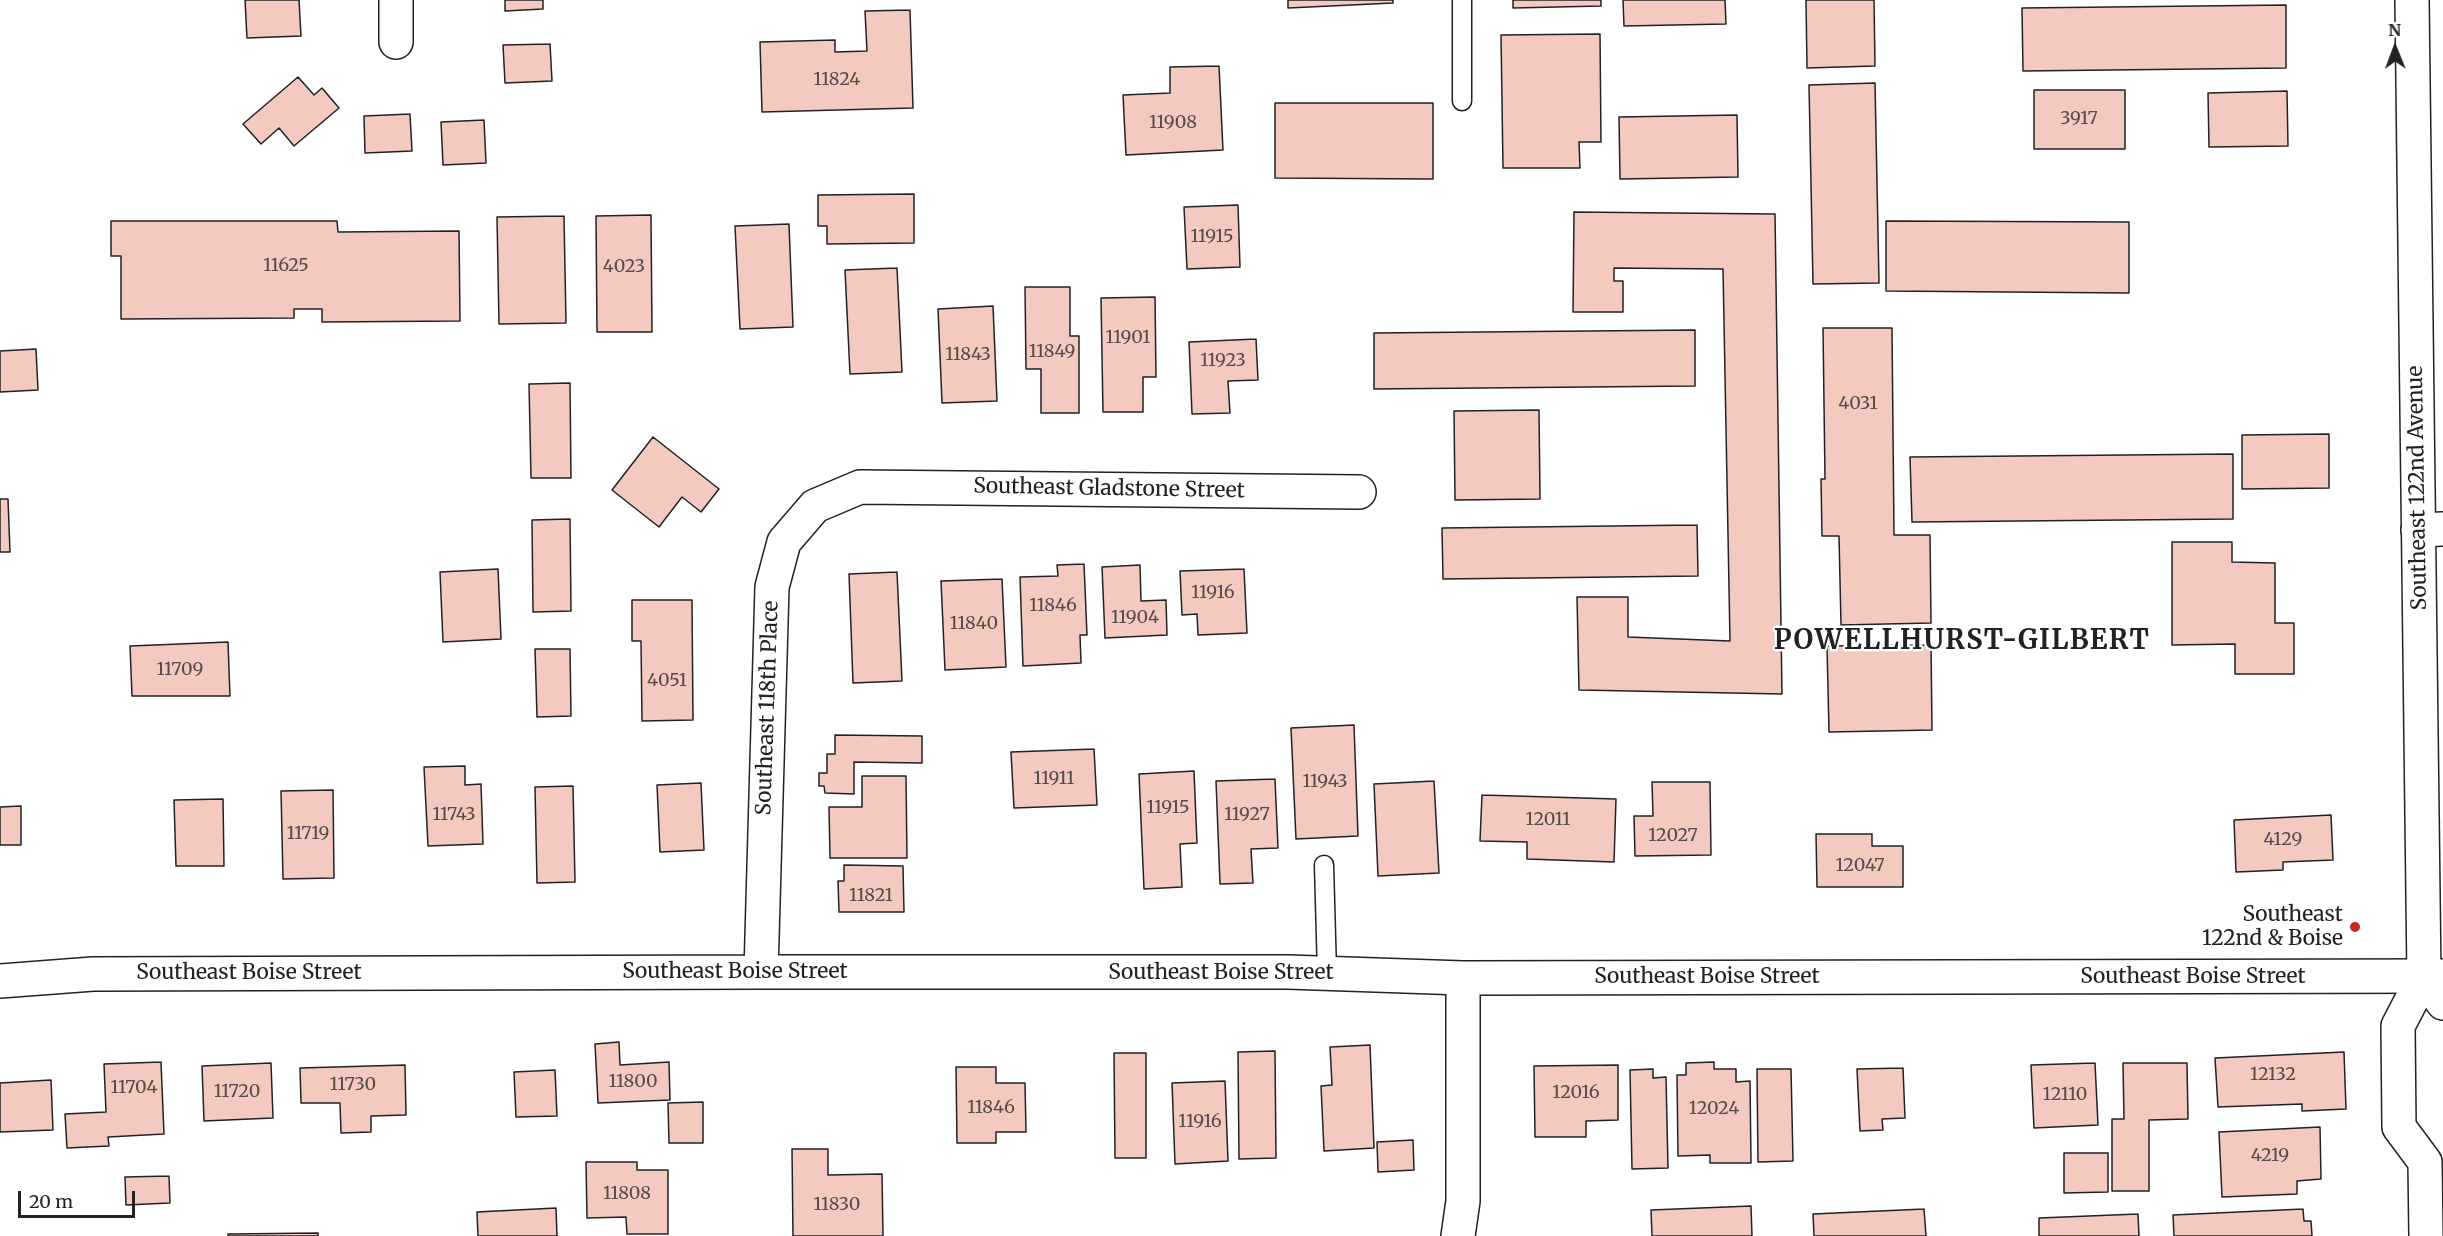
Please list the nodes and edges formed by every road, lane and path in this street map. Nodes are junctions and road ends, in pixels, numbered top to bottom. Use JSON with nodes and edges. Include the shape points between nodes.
{"nodes":[{"id":1,"x":396,"y":0,"type":"edge"},
{"id":2,"x":1462,"y":0,"type":"edge"},
{"id":3,"x":2412,"y":0,"type":"edge"},
{"id":4,"x":396,"y":42,"type":"dead end"},
{"id":5,"x":1462,"y":101,"type":"dead end"},
{"id":6,"x":860,"y":488,"type":"joint"},
{"id":7,"x":1359,"y":492,"type":"dead end"},
{"id":8,"x":2431,"y":530,"type":"edge"},
{"id":9,"x":1324,"y":865,"type":"dead end"},
{"id":10,"x":761,"y":972,"type":"junction"},
{"id":11,"x":1327,"y":974,"type":"junction"},
{"id":12,"x":2433,"y":976,"type":"edge"},
{"id":13,"x":1463,"y":978,"type":"junction"},
{"id":14,"x":0,"y":981,"type":"edge"},
{"id":15,"x":2443,"y":1003,"type":"edge"},
{"id":16,"x":2434,"y":1154,"type":"edge"},
{"id":17,"x":1458,"y":1236,"type":"edge"},
{"id":18,"x":2426,"y":1236,"type":"edge"}],
"edges":[{"from":1,"to":4,"type":"street"},
{"from":2,"to":5,"type":"lane"},
{"from":3,"to":8,"type":"street","name":"Southeast 122nd Avenue"},
{"from":6,"to":7,"type":"street","name":"Southeast Gladstone Street"},
{"from":6,"to":10,"type":"street","name":"Southeast 118th Place","via":[[815,506],[784,542],[771,587]]},
{"from":8,"to":12,"type":"street","name":"Southeast 122nd Avenue"},
{"from":9,"to":11,"type":"lane"},
{"from":10,"to":11,"type":"street","name":"Southeast Boise Street"},
{"from":10,"to":14,"type":"street","name":"Southeast Boise Street","via":[[93,974]]},
{"from":11,"to":13,"type":"street","name":"Southeast Boise Street"},
{"from":12,"to":13,"type":"street","name":"Southeast Boise Street"},
{"from":12,"to":15,"type":"street"},
{"from":12,"to":16,"type":"street","name":"Southeast 122nd Avenue","via":[[2398,1026],[2399,1127]]},
{"from":13,"to":17,"type":"street","via":[[1463,1201]]},
{"from":16,"to":18,"type":"street","name":"Southeast 122nd Avenue"}]}
